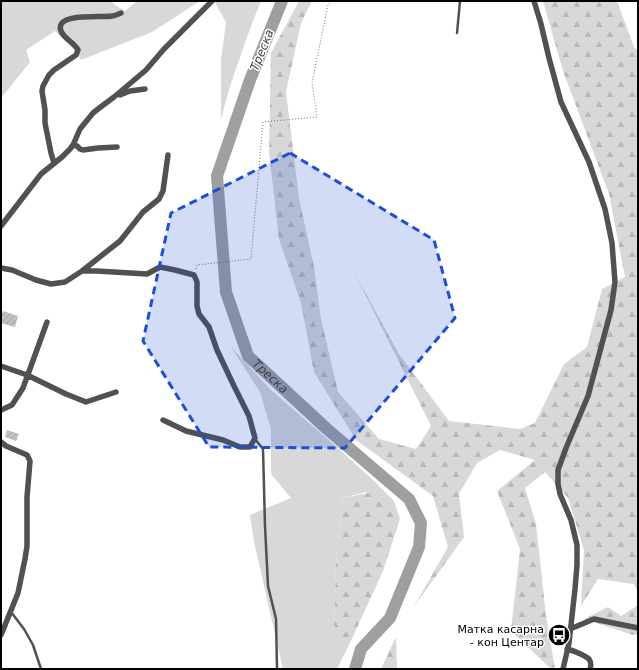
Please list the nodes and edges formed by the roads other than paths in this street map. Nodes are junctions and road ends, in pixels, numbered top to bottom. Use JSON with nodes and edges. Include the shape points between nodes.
{"nodes":[{"id":1,"x":212,"y":1,"type":"edge"},
{"id":2,"x":460,"y":1,"type":"edge"},
{"id":3,"x":534,"y":1,"type":"edge"},
{"id":4,"x":121,"y":13,"type":"dead end"},
{"id":5,"x":457,"y":33,"type":"dead end"},
{"id":6,"x":145,"y":89,"type":"dead end"},
{"id":7,"x":114,"y":97,"type":"junction"},
{"id":8,"x":73,"y":145,"type":"junction"},
{"id":9,"x":117,"y":147,"type":"dead end"},
{"id":10,"x":168,"y":155,"type":"dead end"},
{"id":11,"x":54,"y":163,"type":"junction"},
{"id":12,"x":1,"y":226,"type":"edge"},
{"id":13,"x":1,"y":268,"type":"edge"},
{"id":14,"x":82,"y":271,"type":"junction"},
{"id":15,"x":47,"y":322,"type":"dead end"},
{"id":16,"x":1,"y":366,"type":"edge"},
{"id":17,"x":28,"y":375,"type":"junction"},
{"id":18,"x":116,"y":392,"type":"dead end"},
{"id":19,"x":1,"y":410,"type":"edge"},
{"id":20,"x":163,"y":420,"type":"dead end"},
{"id":21,"x":255,"y":438,"type":"junction"},
{"id":22,"x":1,"y":442,"type":"edge"},
{"id":23,"x":10,"y":611,"type":"junction"},
{"id":24,"x":638,"y":628,"type":"edge"},
{"id":25,"x":570,"y":629,"type":"junction"},
{"id":26,"x":1,"y":635,"type":"edge"},
{"id":27,"x":567,"y":649,"type":"junction"},
{"id":28,"x":41,"y":669,"type":"edge"},
{"id":29,"x":277,"y":669,"type":"edge"},
{"id":30,"x":563,"y":669,"type":"edge"},
{"id":31,"x":590,"y":669,"type":"edge"}],
"edges":[{"from":1,"to":7,"type":"street","via":[[146,70]]},
{"from":2,"to":5,"type":"lane"},
{"from":3,"to":25,"type":"street","via":[[561,102],[589,162],[605,209],[616,282],[588,396],[558,470],[560,494],[571,520],[577,545]]},
{"from":4,"to":11,"type":"street","via":[[113,16],[66,19],[60,26],[63,34],[78,50],[76,55],[49,75],[43,86],[45,123]]},
{"from":6,"to":7,"type":"street"},
{"from":7,"to":8,"type":"street","via":[[98,109],[80,129]]},
{"from":8,"to":9,"type":"street","via":[[83,150]]},
{"from":8,"to":11,"type":"street"},
{"from":10,"to":14,"type":"street","via":[[160,199],[142,212],[120,242]]},
{"from":11,"to":12,"type":"street","via":[[41,174]]},
{"from":13,"to":14,"type":"street","via":[[51,284],[65,282]]},
{"from":14,"to":21,"type":"street","via":[[146,274],[160,267],[194,275],[197,282],[199,314],[209,327],[217,350],[249,416]]},
{"from":15,"to":17,"type":"street"},
{"from":16,"to":17,"type":"street"},
{"from":17,"to":18,"type":"street","via":[[86,402]]},
{"from":17,"to":19,"type":"street","via":[[12,405]]},
{"from":20,"to":21,"type":"street","via":[[186,431],[240,447],[250,447]]},
{"from":21,"to":29,"type":"lane","via":[[263,449],[268,586],[276,619]]},
{"from":22,"to":23,"type":"street","via":[[27,455],[30,461],[25,559],[18,593]]},
{"from":23,"to":26,"type":"street"},
{"from":23,"to":28,"type":"lane","via":[[33,645]]},
{"from":24,"to":25,"type":"street","via":[[594,619]]},
{"from":25,"to":27,"type":"street"},
{"from":27,"to":30,"type":"street"},
{"from":27,"to":31,"type":"street","via":[[589,659]]}]}
